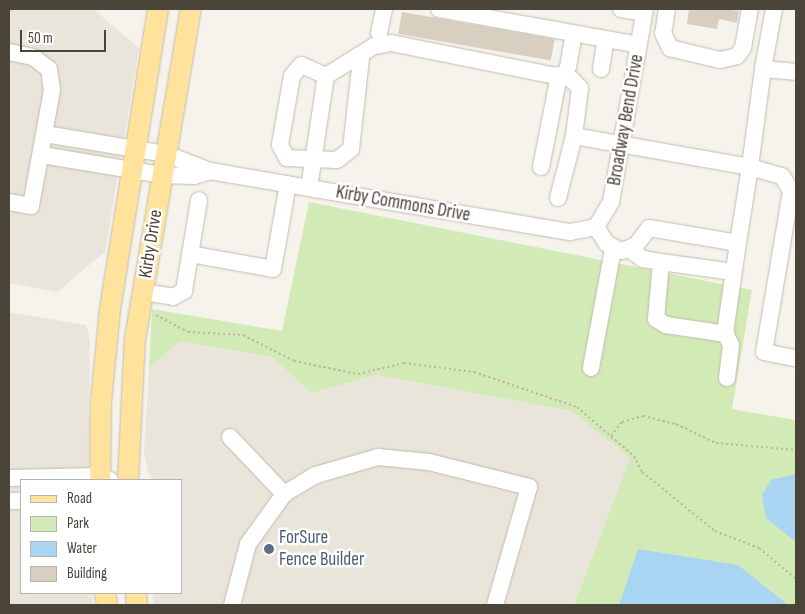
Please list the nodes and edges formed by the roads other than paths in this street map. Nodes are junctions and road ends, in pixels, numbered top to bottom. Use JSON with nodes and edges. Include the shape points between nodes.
{"nodes":[{"id":1,"x":158,"y":9,"type":"edge"},
{"id":2,"x":191,"y":9,"type":"edge"},
{"id":3,"x":384,"y":9,"type":"edge"},
{"id":4,"x":439,"y":9,"type":"edge"},
{"id":5,"x":624,"y":9,"type":"edge"},
{"id":6,"x":667,"y":9,"type":"edge"},
{"id":7,"x":750,"y":9,"type":"edge"},
{"id":8,"x":774,"y":9,"type":"edge"},
{"id":9,"x":468,"y":11,"type":"edge"},
{"id":10,"x":645,"y":11,"type":"edge"},
{"id":11,"x":379,"y":33,"type":"dead end"},
{"id":12,"x":574,"y":34,"type":"junction"},
{"id":13,"x":606,"y":39,"type":"junction"},
{"id":14,"x":639,"y":45,"type":"junction"},
{"id":15,"x":9,"y":52,"type":"edge"},
{"id":16,"x":361,"y":58,"type":"junction"},
{"id":17,"x":601,"y":69,"type":"dead end"},
{"id":18,"x":763,"y":69,"type":"junction"},
{"id":19,"x":563,"y":71,"type":"junction"},
{"id":20,"x":796,"y":72,"type":"edge"},
{"id":21,"x":326,"y":76,"type":"junction"},
{"id":22,"x":45,"y":134,"type":"junction"},
{"id":23,"x":574,"y":136,"type":"junction"},
{"id":24,"x":621,"y":145,"type":"junction"},
{"id":25,"x":135,"y":148,"type":"junction"},
{"id":26,"x":166,"y":154,"type":"junction"},
{"id":27,"x":42,"y":155,"type":"junction"},
{"id":28,"x":314,"y":160,"type":"junction"},
{"id":29,"x":541,"y":167,"type":"dead end"},
{"id":30,"x":750,"y":167,"type":"junction"},
{"id":31,"x":132,"y":170,"type":"junction"},
{"id":32,"x":210,"y":171,"type":"junction"},
{"id":33,"x":162,"y":175,"type":"junction"},
{"id":34,"x":288,"y":184,"type":"junction"},
{"id":35,"x":309,"y":188,"type":"junction"},
{"id":36,"x":558,"y":198,"type":"dead end"},
{"id":37,"x":199,"y":200,"type":"dead end"},
{"id":38,"x":9,"y":202,"type":"edge"},
{"id":39,"x":596,"y":227,"type":"junction"},
{"id":40,"x":738,"y":242,"type":"junction"},
{"id":41,"x":613,"y":249,"type":"junction"},
{"id":42,"x":630,"y":250,"type":"junction"},
{"id":43,"x":190,"y":254,"type":"junction"},
{"id":44,"x":661,"y":262,"type":"junction"},
{"id":45,"x":733,"y":272,"type":"junction"},
{"id":46,"x":143,"y":292,"type":"junction"},
{"id":47,"x":726,"y":334,"type":"junction"},
{"id":48,"x":796,"y":358,"type":"edge"},
{"id":49,"x":591,"y":368,"type":"dead end"},
{"id":50,"x":727,"y":378,"type":"dead end"},
{"id":51,"x":230,"y":436,"type":"dead end"},
{"id":52,"x":9,"y":478,"type":"edge"},
{"id":53,"x":103,"y":479,"type":"edge"},
{"id":54,"x":128,"y":479,"type":"edge"},
{"id":55,"x":284,"y":494,"type":"junction"},
{"id":56,"x":232,"y":605,"type":"edge"},
{"id":57,"x":495,"y":605,"type":"edge"}],
"edges":[{"from":1,"to":25,"type":"main road","name":"Kirby Drive"},
{"from":2,"to":26,"type":"main road","name":"Kirby Drive"},
{"from":3,"to":11,"type":"street"},
{"from":4,"to":9,"type":"street"},
{"from":5,"to":10,"type":"street"},
{"from":6,"to":7,"type":"street","via":[[663,32],[670,48],[720,60],[730,59],[744,48]]},
{"from":8,"to":18,"type":"street"},
{"from":9,"to":12,"type":"street"},
{"from":10,"to":14,"type":"street","name":"Broadway Bend Drive"},
{"from":12,"to":13,"type":"street"},
{"from":12,"to":19,"type":"street"},
{"from":13,"to":14,"type":"street"},
{"from":13,"to":17,"type":"street"},
{"from":14,"to":24,"type":"street","name":"Broadway Bend Drive"},
{"from":15,"to":22,"type":"street","via":[[33,56],[50,69],[52,90]]},
{"from":16,"to":19,"type":"street","via":[[374,46],[391,43]]},
{"from":16,"to":21,"type":"street"},
{"from":16,"to":28,"type":"street","via":[[351,149],[337,160]]},
{"from":18,"to":20,"type":"street"},
{"from":18,"to":30,"type":"street"},
{"from":19,"to":23,"type":"street","via":[[580,88]]},
{"from":19,"to":29,"type":"street"},
{"from":21,"to":28,"type":"street"},
{"from":21,"to":28,"type":"street","via":[[309,66],[298,66],[292,76],[280,145],[287,158]]},
{"from":22,"to":25,"type":"street","name":"Kirby Commons Drive"},
{"from":22,"to":27,"type":"street"},
{"from":23,"to":24,"type":"street"},
{"from":23,"to":36,"type":"street"},
{"from":24,"to":30,"type":"street"},
{"from":24,"to":39,"type":"street","name":"Broadway Bend Drive","via":[[611,202]]},
{"from":25,"to":26,"type":"street","name":"Kirby Commons Drive"},
{"from":25,"to":31,"type":"main road","name":"Kirby Drive"},
{"from":26,"to":32,"type":"street","name":"Kirby Commons Drive"},
{"from":26,"to":33,"type":"main road","name":"Kirby Drive"},
{"from":27,"to":31,"type":"street","name":"Kirby Commons Drive"},
{"from":27,"to":38,"type":"street","via":[[31,206]]},
{"from":28,"to":35,"type":"street"},
{"from":30,"to":40,"type":"street"},
{"from":30,"to":48,"type":"street","via":[[782,176],[791,191],[764,352]]},
{"from":31,"to":33,"type":"street","name":"Kirby Commons Drive"},
{"from":31,"to":53,"type":"main road","name":"Kirby Drive","via":[[106,346]]},
{"from":32,"to":33,"type":"street","name":"Kirby Commons Drive","via":[[194,176]]},
{"from":32,"to":34,"type":"street","name":"Kirby Commons Drive"},
{"from":33,"to":46,"type":"main road","name":"Kirby Drive"},
{"from":34,"to":35,"type":"street","name":"Kirby Commons Drive"},
{"from":34,"to":43,"type":"street","via":[[273,269]]},
{"from":35,"to":39,"type":"street","name":"Kirby Commons Drive","via":[[570,232]]},
{"from":37,"to":43,"type":"street"},
{"from":39,"to":41,"type":"street"},
{"from":40,"to":42,"type":"street","via":[[649,228]]},
{"from":40,"to":45,"type":"street"},
{"from":41,"to":42,"type":"street"},
{"from":41,"to":49,"type":"street"},
{"from":42,"to":44,"type":"street","via":[[642,259]]},
{"from":43,"to":46,"type":"street","via":[[179,296]]},
{"from":44,"to":45,"type":"street"},
{"from":44,"to":47,"type":"street","via":[[656,319],[666,325]]},
{"from":45,"to":47,"type":"street"},
{"from":46,"to":54,"type":"main road","name":"Kirby Drive","via":[[135,339]]},
{"from":47,"to":50,"type":"street","via":[[731,345]]},
{"from":51,"to":55,"type":"street"},
{"from":52,"to":53,"type":"street"},
{"from":55,"to":56,"type":"street","via":[[248,544]]},
{"from":55,"to":57,"type":"street","via":[[338,466],[378,457],[429,462],[528,487]]}]}
